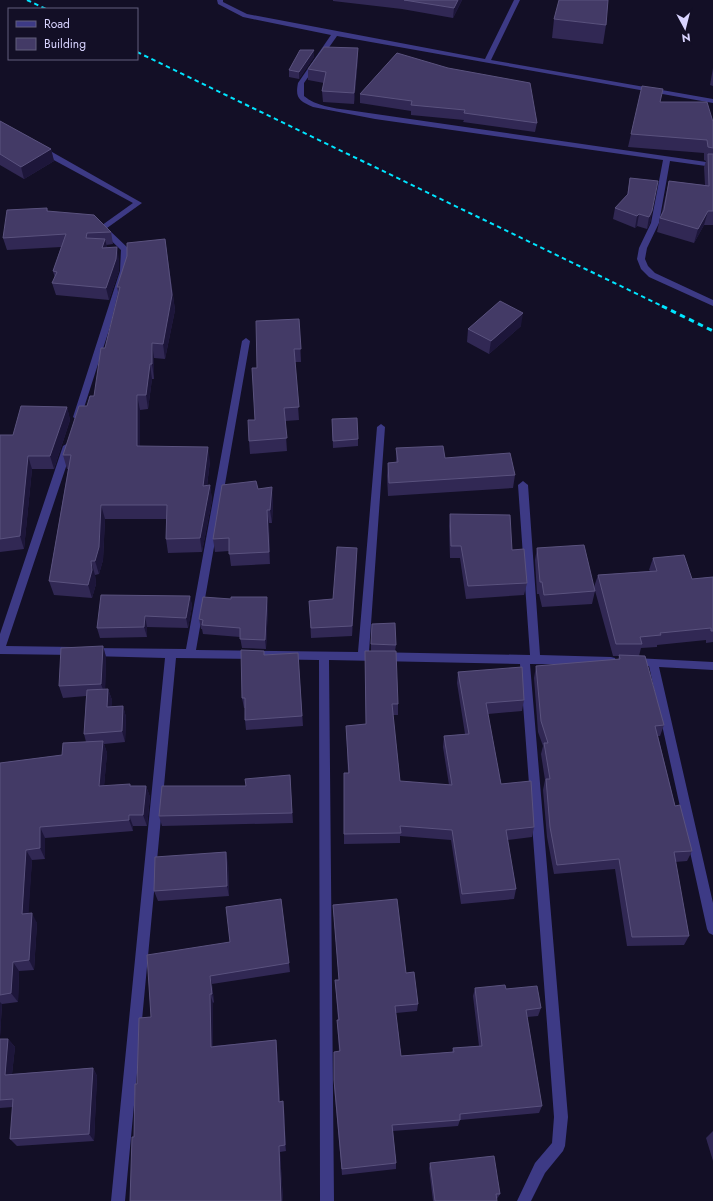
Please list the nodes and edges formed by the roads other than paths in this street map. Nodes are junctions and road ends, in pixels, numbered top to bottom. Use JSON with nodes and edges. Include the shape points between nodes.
{"nodes":[{"id":1,"x":220,"y":0,"type":"edge"},
{"id":2,"x":517,"y":0,"type":"edge"},
{"id":3,"x":335,"y":34,"type":"junction"},
{"id":4,"x":487,"y":62,"type":"junction"},
{"id":5,"x":713,"y":101,"type":"edge"},
{"id":6,"x":34,"y":146,"type":"edge"},
{"id":7,"x":667,"y":159,"type":"junction"},
{"id":8,"x":713,"y":165,"type":"edge"},
{"id":9,"x":713,"y":303,"type":"edge"},
{"id":10,"x":246,"y":341,"type":"dead end"},
{"id":11,"x":381,"y":427,"type":"dead end"},
{"id":12,"x":523,"y":485,"type":"dead end"},
{"id":13,"x":0,"y":649,"type":"edge"},
{"id":14,"x":171,"y":653,"type":"junction"},
{"id":15,"x":190,"y":654,"type":"junction"},
{"id":16,"x":324,"y":656,"type":"junction"},
{"id":17,"x":363,"y":657,"type":"junction"},
{"id":18,"x":530,"y":660,"type":"junction"},
{"id":19,"x":653,"y":662,"type":"junction"},
{"id":20,"x":713,"y":666,"type":"edge"},
{"id":21,"x":713,"y":929,"type":"edge"},
{"id":22,"x":118,"y":1201,"type":"edge"},
{"id":23,"x":327,"y":1201,"type":"edge"},
{"id":24,"x":524,"y":1201,"type":"edge"}],
"edges":[{"from":1,"to":3,"type":"street","via":[[220,3],[245,16]]},
{"from":2,"to":4,"type":"street"},
{"from":3,"to":4,"type":"street"},
{"from":3,"to":7,"type":"street","via":[[301,83],[299,92],[302,99],[311,104],[375,117]]},
{"from":4,"to":5,"type":"street"},
{"from":6,"to":13,"type":"street","via":[[138,202],[102,228],[125,249],[124,271]]},
{"from":7,"to":8,"type":"street"},
{"from":7,"to":9,"type":"street","via":[[654,224],[641,259],[644,267],[652,275]]},
{"from":10,"to":15,"type":"street"},
{"from":11,"to":17,"type":"street"},
{"from":12,"to":18,"type":"street"},
{"from":13,"to":14,"type":"street"},
{"from":14,"to":15,"type":"street"},
{"from":14,"to":22,"type":"street"},
{"from":15,"to":16,"type":"street"},
{"from":16,"to":17,"type":"street"},
{"from":16,"to":23,"type":"street"},
{"from":17,"to":18,"type":"street"},
{"from":18,"to":19,"type":"street"},
{"from":18,"to":24,"type":"street","via":[[560,1117],[558,1146],[540,1168]]},
{"from":19,"to":20,"type":"street"},
{"from":19,"to":21,"type":"street"}]}
